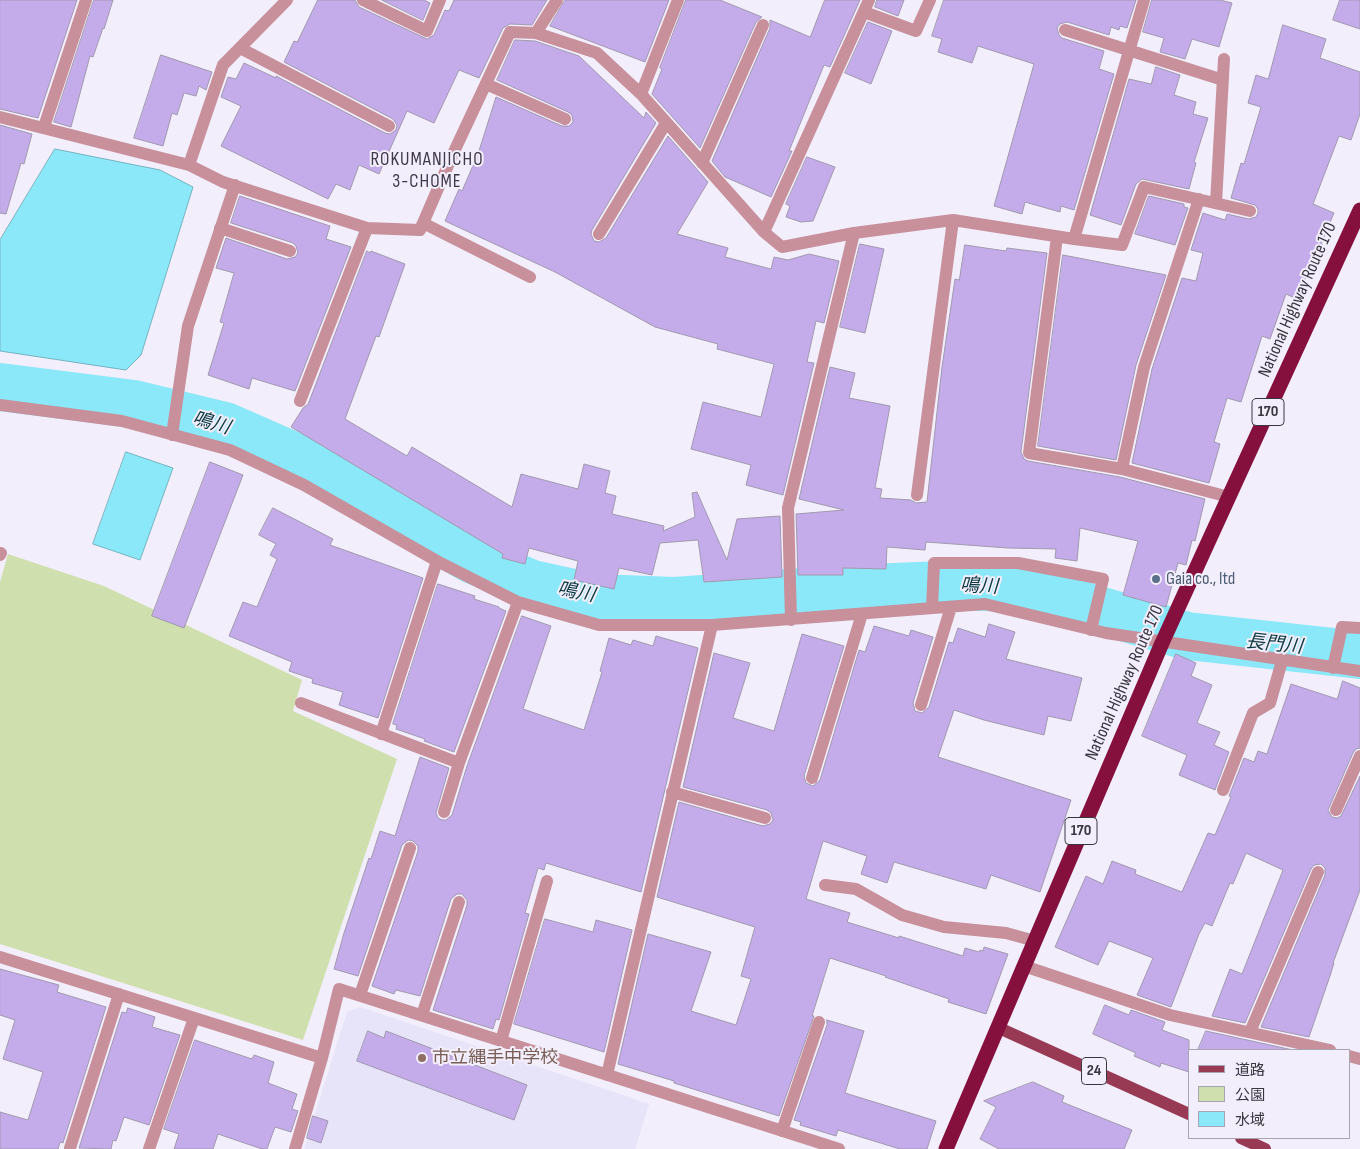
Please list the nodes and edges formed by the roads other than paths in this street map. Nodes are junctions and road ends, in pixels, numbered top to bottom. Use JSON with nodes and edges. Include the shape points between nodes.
{"nodes":[{"id":1,"x":86,"y":0,"type":"edge"},
{"id":2,"x":287,"y":0,"type":"edge"},
{"id":3,"x":363,"y":0,"type":"edge"},
{"id":4,"x":440,"y":0,"type":"edge"},
{"id":5,"x":557,"y":0,"type":"edge"},
{"id":6,"x":678,"y":0,"type":"edge"},
{"id":7,"x":930,"y":0,"type":"edge"},
{"id":8,"x":1144,"y":0,"type":"edge"},
{"id":9,"x":866,"y":6,"type":"edge"},
{"id":10,"x":763,"y":25,"type":"dead end"},
{"id":11,"x":1064,"y":30,"type":"dead end"},
{"id":12,"x":536,"y":32,"type":"junction"},
{"id":13,"x":240,"y":48,"type":"junction"},
{"id":14,"x":1129,"y":50,"type":"junction"},
{"id":15,"x":1224,"y":59,"type":"dead end"},
{"id":16,"x":1223,"y":80,"type":"junction"},
{"id":17,"x":486,"y":84,"type":"junction"},
{"id":18,"x":641,"y":94,"type":"junction"},
{"id":19,"x":0,"y":117,"type":"edge"},
{"id":20,"x":565,"y":119,"type":"dead end"},
{"id":21,"x":666,"y":123,"type":"junction"},
{"id":22,"x":389,"y":126,"type":"dead end"},
{"id":23,"x":44,"y":127,"type":"junction"},
{"id":24,"x":702,"y":163,"type":"junction"},
{"id":25,"x":189,"y":165,"type":"junction"},
{"id":26,"x":235,"y":185,"type":"junction"},
{"id":27,"x":1198,"y":199,"type":"junction"},
{"id":28,"x":1216,"y":203,"type":"junction"},
{"id":29,"x":1360,"y":210,"type":"edge"},
{"id":30,"x":1250,"y":211,"type":"dead end"},
{"id":31,"x":953,"y":220,"type":"junction"},
{"id":32,"x":423,"y":223,"type":"junction"},
{"id":33,"x":220,"y":228,"type":"junction"},
{"id":34,"x":367,"y":228,"type":"junction"},
{"id":35,"x":764,"y":232,"type":"junction"},
{"id":36,"x":854,"y":233,"type":"junction"},
{"id":37,"x":600,"y":234,"type":"dead end"},
{"id":38,"x":1057,"y":237,"type":"junction"},
{"id":39,"x":1074,"y":239,"type":"junction"},
{"id":40,"x":290,"y":251,"type":"dead end"},
{"id":41,"x":530,"y":277,"type":"dead end"},
{"id":42,"x":300,"y":401,"type":"dead end"},
{"id":43,"x":0,"y":405,"type":"edge"},
{"id":44,"x":174,"y":429,"type":"junction"},
{"id":45,"x":1122,"y":469,"type":"junction"},
{"id":46,"x":918,"y":495,"type":"dead end"},
{"id":47,"x":1230,"y":497,"type":"junction"},
{"id":48,"x":437,"y":561,"type":"junction"},
{"id":49,"x":518,"y":602,"type":"junction"},
{"id":50,"x":951,"y":606,"type":"junction"},
{"id":51,"x":932,"y":608,"type":"junction"},
{"id":52,"x":862,"y":614,"type":"junction"},
{"id":53,"x":791,"y":620,"type":"junction"},
{"id":54,"x":712,"y":625,"type":"junction"},
{"id":55,"x":1360,"y":628,"type":"edge"},
{"id":56,"x":1091,"y":630,"type":"junction"},
{"id":57,"x":1163,"y":639,"type":"junction"},
{"id":58,"x":1282,"y":661,"type":"junction"},
{"id":59,"x":1333,"y":667,"type":"junction"},
{"id":60,"x":1360,"y":671,"type":"edge"},
{"id":61,"x":302,"y":703,"type":"dead end"},
{"id":62,"x":921,"y":705,"type":"dead end"},
{"id":63,"x":381,"y":734,"type":"junction"},
{"id":64,"x":1360,"y":756,"type":"edge"},
{"id":65,"x":459,"y":763,"type":"junction"},
{"id":66,"x":812,"y":778,"type":"dead end"},
{"id":67,"x":1223,"y":790,"type":"dead end"},
{"id":68,"x":672,"y":792,"type":"junction"},
{"id":69,"x":1336,"y":810,"type":"dead end"},
{"id":70,"x":444,"y":812,"type":"dead end"},
{"id":71,"x":764,"y":818,"type":"dead end"},
{"id":72,"x":410,"y":848,"type":"dead end"},
{"id":73,"x":1318,"y":872,"type":"dead end"},
{"id":74,"x":546,"y":881,"type":"dead end"},
{"id":75,"x":825,"y":885,"type":"dead end"},
{"id":76,"x":459,"y":902,"type":"dead end"},
{"id":77,"x":1035,"y":941,"type":"junction"},
{"id":78,"x":0,"y":957,"type":"edge"},
{"id":79,"x":1024,"y":966,"type":"junction"},
{"id":80,"x":119,"y":994,"type":"junction"},
{"id":81,"x":360,"y":995,"type":"junction"},
{"id":82,"x":422,"y":1015,"type":"junction"},
{"id":83,"x":194,"y":1018,"type":"junction"},
{"id":84,"x":819,"y":1022,"type":"dead end"},
{"id":85,"x":999,"y":1028,"type":"junction"},
{"id":86,"x":1250,"y":1032,"type":"junction"},
{"id":87,"x":501,"y":1041,"type":"junction"},
{"id":88,"x":1326,"y":1049,"type":"edge"},
{"id":89,"x":322,"y":1058,"type":"junction"},
{"id":90,"x":607,"y":1075,"type":"junction"},
{"id":91,"x":1188,"y":1114,"type":"edge"},
{"id":92,"x":782,"y":1131,"type":"junction"},
{"id":93,"x":1243,"y":1139,"type":"edge"},
{"id":94,"x":70,"y":1148,"type":"dead end"},
{"id":95,"x":149,"y":1149,"type":"edge"},
{"id":96,"x":295,"y":1149,"type":"edge"},
{"id":97,"x":839,"y":1149,"type":"edge"},
{"id":98,"x":946,"y":1149,"type":"edge"},
{"id":99,"x":1265,"y":1149,"type":"edge"}],
"edges":[{"from":1,"to":23,"type":"street"},
{"from":2,"to":13,"type":"street"},
{"from":3,"to":4,"type":"street","via":[[427,31]]},
{"from":5,"to":12,"type":"street"},
{"from":6,"to":18,"type":"street"},
{"from":7,"to":9,"type":"street","via":[[916,31]]},
{"from":8,"to":14,"type":"street"},
{"from":9,"to":35,"type":"street"},
{"from":10,"to":24,"type":"street"},
{"from":11,"to":14,"type":"street"},
{"from":12,"to":17,"type":"street","via":[[510,32]]},
{"from":12,"to":18,"type":"street","via":[[597,54]]},
{"from":13,"to":22,"type":"street"},
{"from":13,"to":25,"type":"street","via":[[223,65]]},
{"from":14,"to":16,"type":"street"},
{"from":14,"to":39,"type":"street"},
{"from":15,"to":16,"type":"street"},
{"from":16,"to":28,"type":"street"},
{"from":17,"to":20,"type":"street"},
{"from":17,"to":32,"type":"street"},
{"from":18,"to":21,"type":"street"},
{"from":19,"to":23,"type":"street"},
{"from":21,"to":24,"type":"street"},
{"from":21,"to":37,"type":"street"},
{"from":23,"to":25,"type":"street"},
{"from":24,"to":35,"type":"street"},
{"from":25,"to":26,"type":"street"},
{"from":26,"to":33,"type":"street"},
{"from":26,"to":34,"type":"street"},
{"from":27,"to":28,"type":"street"},
{"from":27,"to":39,"type":"street","via":[[1144,187],[1122,245]]},
{"from":27,"to":45,"type":"street","via":[[1144,366]]},
{"from":28,"to":30,"type":"street"},
{"from":29,"to":47,"type":"highway","name":"National Highway Route 170","number":"170"},
{"from":31,"to":36,"type":"street"},
{"from":31,"to":38,"type":"street"},
{"from":31,"to":46,"type":"street"},
{"from":32,"to":34,"type":"street","via":[[420,230]]},
{"from":32,"to":41,"type":"street"},
{"from":33,"to":40,"type":"street"},
{"from":33,"to":44,"type":"street","via":[[188,326]]},
{"from":34,"to":42,"type":"street"},
{"from":35,"to":36,"type":"street","via":[[782,247]]},
{"from":36,"to":53,"type":"street","via":[[788,508]]},
{"from":38,"to":39,"type":"street"},
{"from":38,"to":45,"type":"street","via":[[1029,454]]},
{"from":43,"to":44,"type":"street"},
{"from":44,"to":48,"type":"street","via":[[230,450],[296,481]]},
{"from":45,"to":47,"type":"street"},
{"from":47,"to":57,"type":"highway","name":"National Highway Route 170","number":"170"},
{"from":48,"to":49,"type":"street"},
{"from":48,"to":63,"type":"street"},
{"from":49,"to":54,"type":"street","via":[[599,626]]},
{"from":49,"to":65,"type":"street"},
{"from":50,"to":51,"type":"street"},
{"from":50,"to":56,"type":"street","via":[[985,604]]},
{"from":50,"to":62,"type":"street"},
{"from":51,"to":52,"type":"street"},
{"from":51,"to":56,"type":"street","via":[[934,562],[1018,563],[1102,579]]},
{"from":52,"to":53,"type":"street"},
{"from":52,"to":66,"type":"street"},
{"from":53,"to":54,"type":"street"},
{"from":54,"to":68,"type":"street"},
{"from":55,"to":59,"type":"street","via":[[1342,627]]},
{"from":56,"to":57,"type":"street"},
{"from":57,"to":58,"type":"street"},
{"from":57,"to":77,"type":"highway","name":"National Highway Route 170","number":"170"},
{"from":58,"to":59,"type":"street"},
{"from":58,"to":67,"type":"street","via":[[1270,703],[1253,713]]},
{"from":59,"to":60,"type":"street"},
{"from":61,"to":63,"type":"street"},
{"from":63,"to":65,"type":"street"},
{"from":64,"to":69,"type":"street"},
{"from":65,"to":70,"type":"street"},
{"from":68,"to":71,"type":"street"},
{"from":68,"to":90,"type":"street"},
{"from":72,"to":81,"type":"street"},
{"from":73,"to":86,"type":"street"},
{"from":74,"to":87,"type":"street"},
{"from":75,"to":77,"type":"street","via":[[856,889],[902,915],[944,927],[1006,933]]},
{"from":76,"to":82,"type":"street"},
{"from":77,"to":79,"type":"highway","name":"National Highway Route 170","number":"170"},
{"from":78,"to":80,"type":"street"},
{"from":79,"to":85,"type":"highway","name":"National Highway Route 170","number":"170"},
{"from":79,"to":86,"type":"street","via":[[1170,1015]]},
{"from":80,"to":83,"type":"street"},
{"from":80,"to":94,"type":"street"},
{"from":81,"to":82,"type":"street"},
{"from":81,"to":89,"type":"street","via":[[339,989]]},
{"from":82,"to":87,"type":"street"},
{"from":83,"to":89,"type":"street"},
{"from":83,"to":95,"type":"street"},
{"from":84,"to":92,"type":"street"},
{"from":85,"to":91,"type":"main road","number":"24"},
{"from":85,"to":98,"type":"highway","name":"National Highway Route 170","number":"170"},
{"from":86,"to":88,"type":"street"},
{"from":87,"to":90,"type":"street"},
{"from":89,"to":96,"type":"street"},
{"from":90,"to":92,"type":"street"},
{"from":92,"to":97,"type":"street"},
{"from":93,"to":99,"type":"main road"}]}
